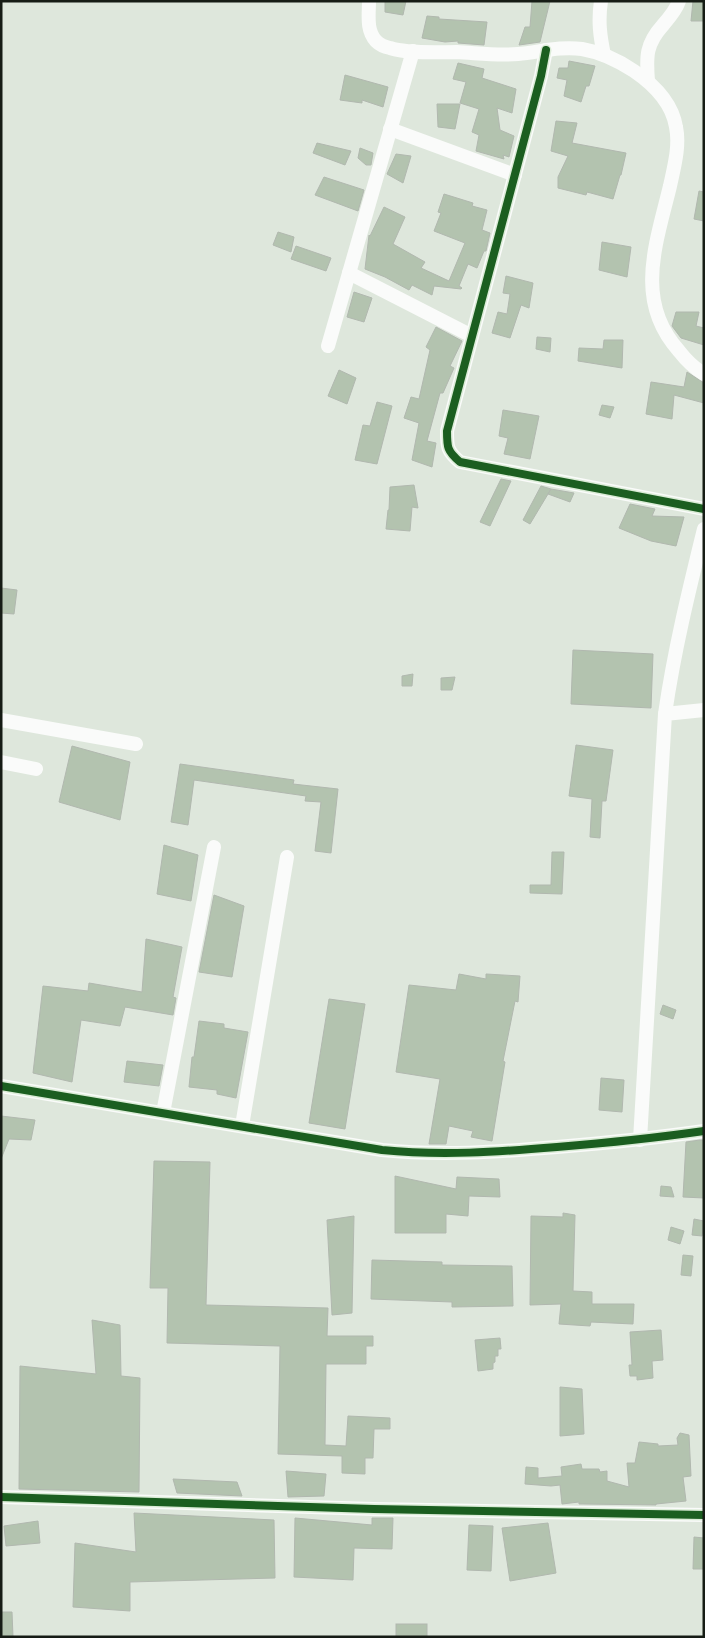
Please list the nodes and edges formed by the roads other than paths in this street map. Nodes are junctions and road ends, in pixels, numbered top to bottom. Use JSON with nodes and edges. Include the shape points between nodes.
{"nodes":[{"id":1,"x":369,"y":1,"type":"edge"},
{"id":2,"x":601,"y":1,"type":"edge"},
{"id":3,"x":679,"y":1,"type":"edge"},
{"id":4,"x":546,"y":50,"type":"junction"},
{"id":5,"x":413,"y":51,"type":"junction"},
{"id":6,"x":604,"y":55,"type":"junction"},
{"id":7,"x":648,"y":81,"type":"junction"},
{"id":8,"x":390,"y":129,"type":"junction"},
{"id":9,"x":515,"y":175,"type":"junction"},
{"id":10,"x":349,"y":273,"type":"junction"},
{"id":11,"x":472,"y":336,"type":"junction"},
{"id":12,"x":328,"y":346,"type":"dead end"},
{"id":13,"x":704,"y":374,"type":"edge"},
{"id":14,"x":704,"y":509,"type":"edge"},
{"id":15,"x":704,"y":529,"type":"edge"},
{"id":16,"x":704,"y":710,"type":"edge"},
{"id":17,"x":665,"y":714,"type":"junction"},
{"id":18,"x":1,"y":720,"type":"edge"},
{"id":19,"x":136,"y":744,"type":"dead end"},
{"id":20,"x":1,"y":762,"type":"edge"},
{"id":21,"x":36,"y":769,"type":"dead end"},
{"id":22,"x":214,"y":847,"type":"dead end"},
{"id":23,"x":287,"y":857,"type":"dead end"},
{"id":24,"x":1,"y":1086,"type":"edge"},
{"id":25,"x":163,"y":1113,"type":"junction"},
{"id":26,"x":242,"y":1126,"type":"junction"},
{"id":27,"x":704,"y":1131,"type":"edge"},
{"id":28,"x":640,"y":1140,"type":"junction"},
{"id":29,"x":1,"y":1497,"type":"edge"},
{"id":30,"x":704,"y":1515,"type":"edge"}],
"edges":[{"from":1,"to":5,"type":"street","via":[[369,23],[378,43]]},
{"from":2,"to":6,"type":"street","via":[[598,20]]},
{"from":3,"to":7,"type":"street","via":[[651,39]]},
{"from":4,"to":5,"type":"street","via":[[517,54]]},
{"from":4,"to":6,"type":"street","via":[[562,48]]},
{"from":4,"to":9,"type":"street"},
{"from":5,"to":8,"type":"street"},
{"from":6,"to":7,"type":"street"},
{"from":7,"to":13,"type":"street","via":[[673,113],[677,128],[677,157],[653,261],[654,304],[669,340]]},
{"from":8,"to":9,"type":"street"},
{"from":8,"to":10,"type":"street"},
{"from":9,"to":11,"type":"street"},
{"from":10,"to":11,"type":"street"},
{"from":10,"to":12,"type":"street"},
{"from":11,"to":14,"type":"street","via":[[447,431],[447,447],[460,462]]},
{"from":15,"to":17,"type":"street","via":[[682,618]]},
{"from":16,"to":17,"type":"street"},
{"from":17,"to":28,"type":"street"},
{"from":18,"to":19,"type":"street"},
{"from":20,"to":21,"type":"street"},
{"from":22,"to":25,"type":"street"},
{"from":23,"to":26,"type":"street"},
{"from":24,"to":25,"type":"street"},
{"from":25,"to":26,"type":"street"},
{"from":26,"to":28,"type":"street","via":[[382,1150],[432,1153],[524,1150]]},
{"from":27,"to":28,"type":"street"},
{"from":29,"to":30,"type":"street"}]}
